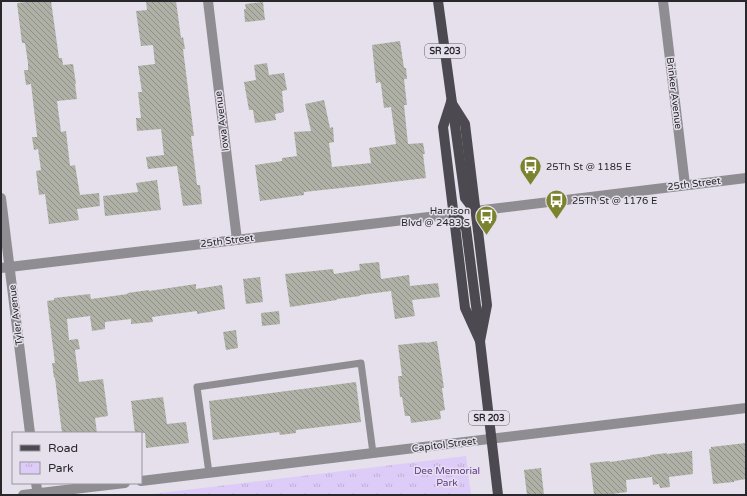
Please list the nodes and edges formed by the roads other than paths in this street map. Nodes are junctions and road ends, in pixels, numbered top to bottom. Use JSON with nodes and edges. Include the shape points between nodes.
{"nodes":[{"id":1,"x":208,"y":1,"type":"edge"},
{"id":2,"x":438,"y":1,"type":"edge"},
{"id":3,"x":663,"y":1,"type":"edge"},
{"id":4,"x":451,"y":102,"type":"junction"},
{"id":5,"x":746,"y":178,"type":"edge"},
{"id":6,"x":685,"y":185,"type":"junction"},
{"id":7,"x":1,"y":198,"type":"edge"},
{"id":8,"x":475,"y":211,"type":"junction"},
{"id":9,"x":454,"y":214,"type":"junction"},
{"id":10,"x":237,"y":240,"type":"junction"},
{"id":11,"x":5,"y":268,"type":"edge"},
{"id":12,"x":480,"y":341,"type":"junction"},
{"id":13,"x":746,"y":408,"type":"edge"},
{"id":14,"x":30,"y":432,"type":"edge"},
{"id":15,"x":492,"y":439,"type":"junction"},
{"id":16,"x":373,"y":453,"type":"junction"},
{"id":17,"x":209,"y":473,"type":"junction"},
{"id":18,"x":142,"y":481,"type":"edge"},
{"id":19,"x":36,"y":484,"type":"edge"},
{"id":20,"x":117,"y":484,"type":"edge"},
{"id":21,"x":38,"y":494,"type":"edge"},
{"id":22,"x":23,"y":495,"type":"edge"},
{"id":23,"x":498,"y":495,"type":"edge"}],
"edges":[{"from":1,"to":10,"type":"street","name":"Iowa Avenue"},
{"from":2,"to":4,"type":"main road","number":"SR 203"},
{"from":3,"to":6,"type":"street","name":"Brinker Avenue"},
{"from":4,"to":8,"type":"main road","via":[[465,198]]},
{"from":4,"to":9,"type":"main road","number":"SR 203","via":[[443,127]]},
{"from":5,"to":6,"type":"street","name":"25th Street"},
{"from":6,"to":8,"type":"street","name":"25th Street"},
{"from":7,"to":11,"type":"street","name":"Tyler Avenue"},
{"from":8,"to":12,"type":"main road","number":"SR 203","via":[[487,305]]},
{"from":9,"to":10,"type":"street","name":"25th Street"},
{"from":9,"to":12,"type":"main road","via":[[466,228]]},
{"from":10,"to":11,"type":"street","name":"25th Street"},
{"from":11,"to":14,"type":"street","name":"Tyler Avenue"},
{"from":12,"to":15,"type":"main road","number":"SR 203"},
{"from":13,"to":15,"type":"street","name":"Capitol Street"},
{"from":15,"to":16,"type":"street","name":"Capitol Street"},
{"from":15,"to":23,"type":"main road","number":"SR 203"},
{"from":16,"to":17,"type":"street","name":"Capitol Street"},
{"from":16,"to":17,"type":"lane","via":[[361,363],[197,386]]},
{"from":17,"to":18,"type":"street","name":"Capitol Street"},
{"from":19,"to":21,"type":"street"},
{"from":20,"to":21,"type":"street"},
{"from":21,"to":22,"type":"street"}]}
